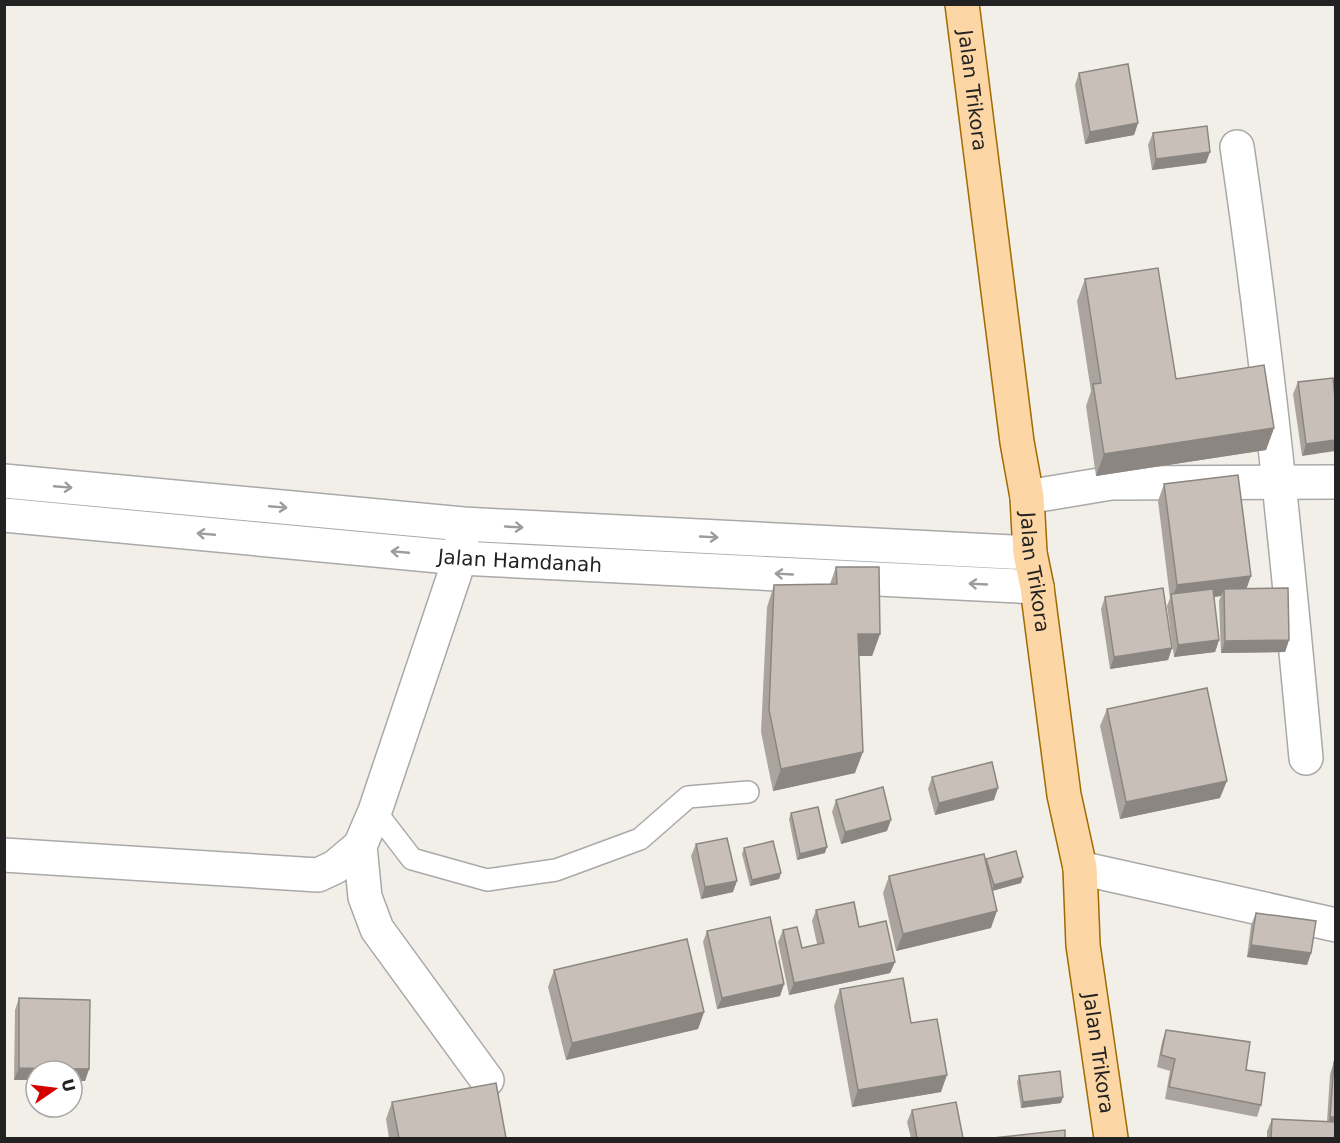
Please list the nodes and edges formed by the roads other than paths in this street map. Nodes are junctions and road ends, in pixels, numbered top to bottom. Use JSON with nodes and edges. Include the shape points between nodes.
{"nodes":[{"id":1,"x":962,"y":4,"type":"edge"},
{"id":2,"x":1237,"y":147,"type":"dead end"},
{"id":3,"x":4,"y":481,"type":"edge"},
{"id":4,"x":1281,"y":482,"type":"junction"},
{"id":5,"x":1335,"y":482,"type":"edge"},
{"id":6,"x":1027,"y":497,"type":"junction"},
{"id":7,"x":4,"y":515,"type":"edge"},
{"id":8,"x":462,"y":524,"type":"junction"},
{"id":9,"x":1030,"y":553,"type":"junction"},
{"id":10,"x":460,"y":558,"type":"junction"},
{"id":11,"x":1037,"y":587,"type":"junction"},
{"id":12,"x":1306,"y":758,"type":"dead end"},
{"id":13,"x":748,"y":792,"type":"dead end"},
{"id":14,"x":375,"y":811,"type":"junction"},
{"id":15,"x":360,"y":846,"type":"junction"},
{"id":16,"x":4,"y":855,"type":"edge"},
{"id":17,"x":1080,"y":868,"type":"junction"},
{"id":18,"x":1335,"y":925,"type":"edge"},
{"id":19,"x":487,"y":1080,"type":"dead end"},
{"id":20,"x":1111,"y":1138,"type":"edge"}],
"edges":[{"from":1,"to":6,"type":"main road","name":"Jalan Trikora"},
{"from":2,"to":4,"type":"street"},
{"from":3,"to":8,"type":"street","name":"Jalan Hamdanah","one_way":true},
{"from":4,"to":5,"type":"street"},
{"from":4,"to":6,"type":"street","via":[[1111,483]]},
{"from":4,"to":12,"type":"street"},
{"from":6,"to":9,"type":"main road","name":"Jalan Trikora"},
{"from":10,"to":7,"type":"street","name":"Jalan Hamdanah","one_way":true},
{"from":8,"to":9,"type":"street","name":"Jalan Hamdanah","one_way":true},
{"from":8,"to":10,"type":"street"},
{"from":9,"to":11,"type":"main road","name":"Jalan Trikora"},
{"from":11,"to":10,"type":"street","name":"Jalan Hamdanah","one_way":true},
{"from":10,"to":14,"type":"street"},
{"from":11,"to":17,"type":"main road","name":"Jalan Trikora","via":[[1064,795]]},
{"from":13,"to":14,"type":"lane","via":[[688,797],[640,839],[556,870],[487,880],[412,859]]},
{"from":14,"to":15,"type":"street"},
{"from":15,"to":16,"type":"street","via":[[335,867],[318,875]]},
{"from":15,"to":19,"type":"street","via":[[365,897],[377,929]]},
{"from":17,"to":18,"type":"street"},
{"from":17,"to":20,"type":"main road","name":"Jalan Trikora","via":[[1083,945]]}]}
